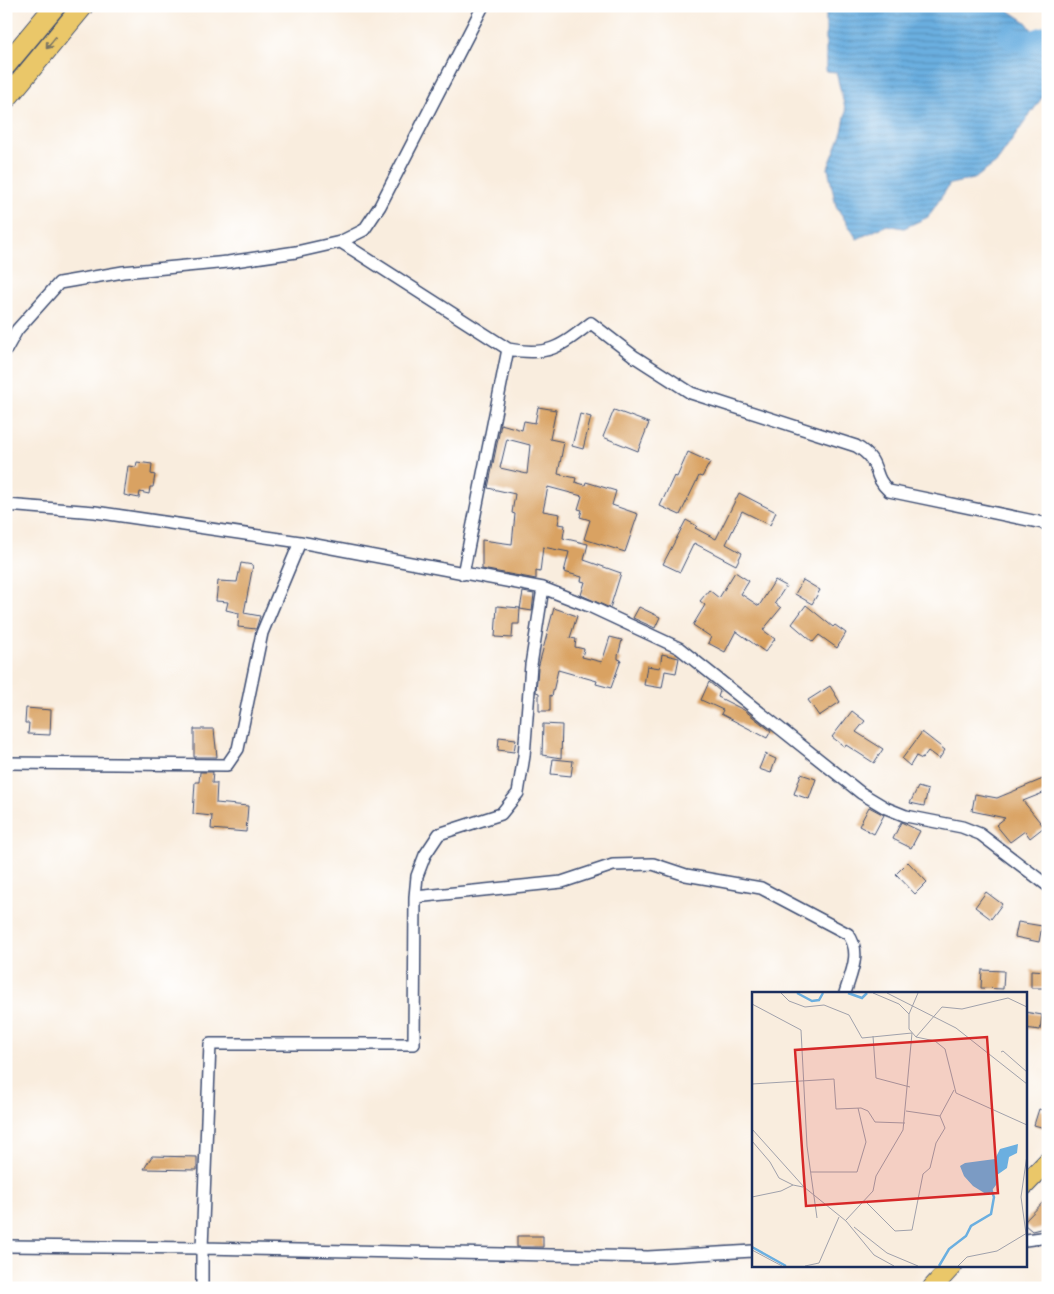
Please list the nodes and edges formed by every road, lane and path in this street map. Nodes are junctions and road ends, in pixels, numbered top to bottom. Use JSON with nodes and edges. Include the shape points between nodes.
{"nodes":[{"id":1,"x":55,"y":6,"type":"edge"},
{"id":2,"x":83,"y":6,"type":"edge"},
{"id":3,"x":483,"y":6,"type":"edge"},
{"id":4,"x":6,"y":65,"type":"edge"},
{"id":5,"x":6,"y":99,"type":"edge"},
{"id":6,"x":341,"y":242,"type":"junction"},
{"id":7,"x":508,"y":349,"type":"junction"},
{"id":8,"x":6,"y":350,"type":"edge"},
{"id":9,"x":6,"y":505,"type":"edge"},
{"id":10,"x":1048,"y":524,"type":"edge"},
{"id":11,"x":300,"y":542,"type":"junction"},
{"id":12,"x":463,"y":574,"type":"junction"},
{"id":13,"x":543,"y":588,"type":"junction"},
{"id":14,"x":6,"y":763,"type":"edge"},
{"id":15,"x":1048,"y":886,"type":"edge"},
{"id":16,"x":415,"y":897,"type":"junction"},
{"id":17,"x":845,"y":992,"type":"edge"},
{"id":18,"x":1048,"y":1161,"type":"edge"},
{"id":19,"x":1026,"y":1185,"type":"edge"},
{"id":20,"x":1048,"y":1237,"type":"edge"},
{"id":21,"x":1026,"y":1240,"type":"edge"},
{"id":22,"x":6,"y":1246,"type":"edge"},
{"id":23,"x":202,"y":1248,"type":"junction"},
{"id":24,"x":752,"y":1251,"type":"edge"},
{"id":25,"x":951,"y":1266,"type":"edge"},
{"id":26,"x":202,"y":1288,"type":"edge"},
{"id":27,"x":932,"y":1288,"type":"edge"}],
"edges":[{"from":1,"to":4,"type":"highway"},
{"from":2,"to":5,"type":"highway","one_way":true},
{"from":3,"to":6,"type":"street","via":[[380,206],[364,230]]},
{"from":6,"to":7,"type":"street"},
{"from":6,"to":8,"type":"street","via":[[228,262],[123,272],[59,283],[17,330]]},
{"from":7,"to":10,"type":"street","via":[[526,352],[553,350],[591,323],[635,357],[691,393],[856,446],[870,454],[880,483],[889,491]]},
{"from":7,"to":12,"type":"street"},
{"from":9,"to":11,"type":"street","via":[[95,512]]},
{"from":11,"to":12,"type":"street"},
{"from":11,"to":14,"type":"street","via":[[262,633],[238,749],[227,765]]},
{"from":12,"to":13,"type":"street"},
{"from":13,"to":15,"type":"street","via":[[679,648],[870,798],[906,816],[962,827],[980,834]]},
{"from":13,"to":16,"type":"street","via":[[531,665],[518,792],[501,814],[439,834],[425,855],[417,876]]},
{"from":16,"to":17,"type":"street","via":[[562,882],[613,865],[653,864],[686,875],[761,888],[848,934],[855,943],[856,953]]},
{"from":16,"to":23,"type":"street","via":[[414,1044],[210,1044]]},
{"from":18,"to":19,"type":"highway"},
{"from":20,"to":21,"type":"street"},
{"from":22,"to":23,"type":"street"},
{"from":23,"to":24,"type":"street","via":[[648,1257]]},
{"from":23,"to":26,"type":"street"},
{"from":25,"to":27,"type":"highway"}]}
